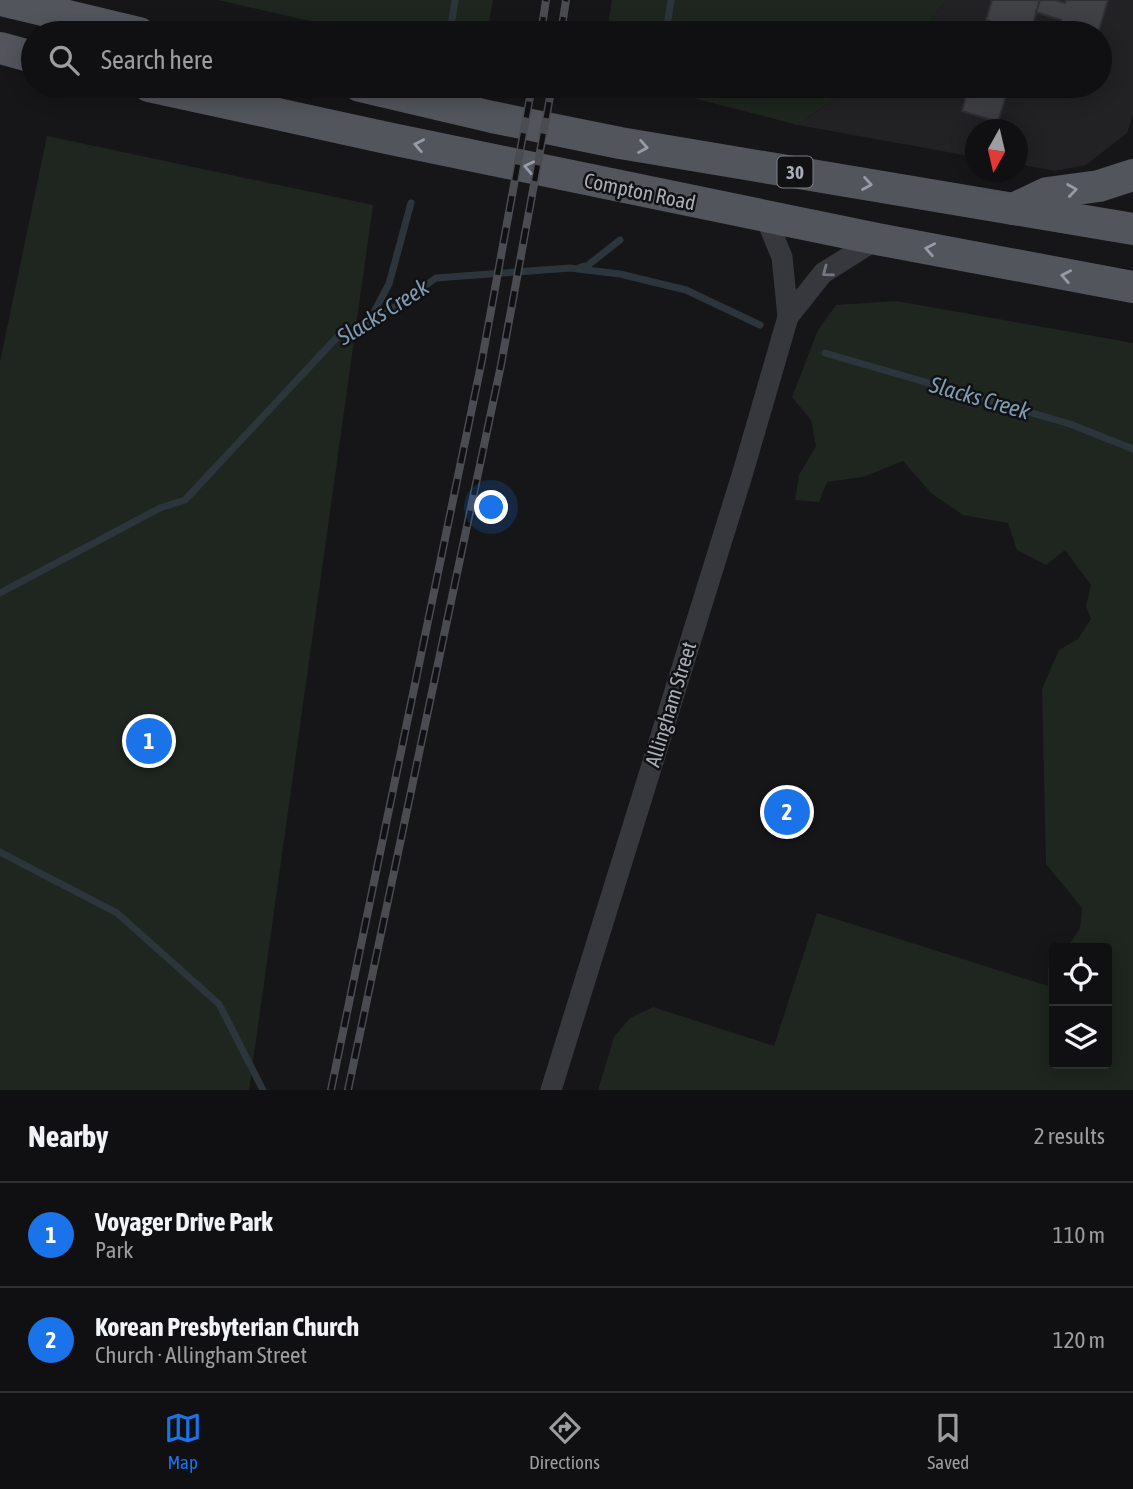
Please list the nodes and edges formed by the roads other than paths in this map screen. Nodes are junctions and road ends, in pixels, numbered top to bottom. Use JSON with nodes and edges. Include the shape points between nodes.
{"nodes":[{"id":1,"x":1,"y":0,"type":"edge"},
{"id":2,"x":38,"y":8,"type":"junction"},
{"id":3,"x":50,"y":21,"type":"edge"},
{"id":4,"x":91,"y":21,"type":"edge"},
{"id":5,"x":0,"y":48,"type":"edge"},
{"id":6,"x":21,"y":54,"type":"edge"},
{"id":7,"x":204,"y":98,"type":"edge"},
{"id":8,"x":411,"y":98,"type":"edge"},
{"id":9,"x":1133,"y":175,"type":"edge"},
{"id":10,"x":1013,"y":209,"type":"junction"},
{"id":11,"x":765,"y":216,"type":"junction"},
{"id":12,"x":1133,"y":229,"type":"edge"},
{"id":13,"x":877,"y":239,"type":"junction"},
{"id":14,"x":1133,"y":287,"type":"edge"},
{"id":15,"x":788,"y":317,"type":"junction"},
{"id":16,"x":551,"y":1090,"type":"edge"}],
"edges":[{"from":1,"to":2,"type":"main road"},
{"from":2,"to":3,"type":"main road"},
{"from":2,"to":4,"type":"main road"},
{"from":5,"to":6,"type":"main road"},
{"from":11,"to":7,"type":"main road","name":"Compton Road","number":"30","one_way":true},
{"from":8,"to":10,"type":"main road","name":"Compton Road","number":"30","one_way":true,"via":[[621,143]]},
{"from":10,"to":9,"type":"main road","one_way":true,"via":[[1047,193],[1099,186]]},
{"from":10,"to":12,"type":"main road","name":"Compton Road","number":"30"},
{"from":11,"to":13,"type":"main road","name":"Compton Road","number":"30"},
{"from":11,"to":15,"type":"street","name":"Allingham Street","via":[[782,257]]},
{"from":14,"to":13,"type":"main road","name":"Compton Road","number":"30","one_way":true},
{"from":13,"to":15,"type":"street","name":"Allingham Street","one_way":true,"via":[[823,273]]},
{"from":15,"to":16,"type":"street","name":"Allingham Street"}]}
